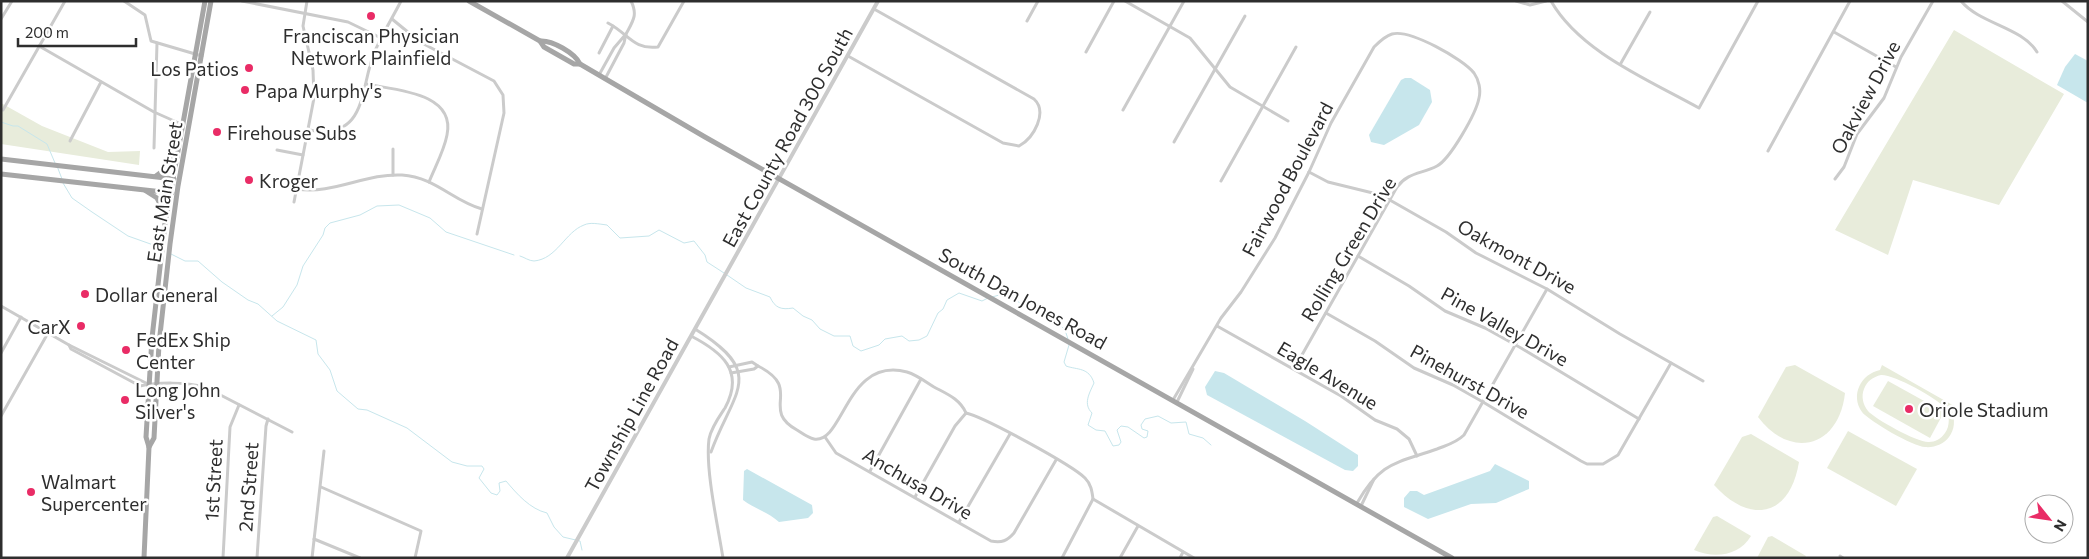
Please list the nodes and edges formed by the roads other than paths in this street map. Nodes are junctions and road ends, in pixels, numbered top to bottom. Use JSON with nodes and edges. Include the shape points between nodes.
{"nodes":[{"id":1,"x":12,"y":1,"type":"edge"},
{"id":2,"x":65,"y":1,"type":"edge"},
{"id":3,"x":124,"y":1,"type":"edge"},
{"id":4,"x":205,"y":1,"type":"edge"},
{"id":5,"x":212,"y":1,"type":"edge"},
{"id":6,"x":242,"y":1,"type":"edge"},
{"id":7,"x":307,"y":1,"type":"edge"},
{"id":8,"x":401,"y":1,"type":"edge"},
{"id":9,"x":469,"y":1,"type":"edge"},
{"id":10,"x":630,"y":1,"type":"edge"},
{"id":11,"x":684,"y":1,"type":"edge"},
{"id":12,"x":878,"y":1,"type":"edge"},
{"id":13,"x":1038,"y":1,"type":"edge"},
{"id":14,"x":1114,"y":1,"type":"edge"},
{"id":15,"x":1125,"y":1,"type":"edge"},
{"id":16,"x":1184,"y":1,"type":"edge"},
{"id":17,"x":1516,"y":1,"type":"edge"},
{"id":18,"x":1546,"y":1,"type":"edge"},
{"id":19,"x":1551,"y":1,"type":"edge"},
{"id":20,"x":1758,"y":1,"type":"edge"},
{"id":21,"x":1850,"y":1,"type":"edge"},
{"id":22,"x":1933,"y":1,"type":"edge"},
{"id":23,"x":1962,"y":1,"type":"edge"},
{"id":24,"x":2062,"y":1,"type":"edge"},
{"id":25,"x":874,"y":8,"type":"junction"},
{"id":26,"x":1650,"y":12,"type":"dead end"},
{"id":27,"x":305,"y":13,"type":"junction"},
{"id":28,"x":1245,"y":16,"type":"dead end"},
{"id":29,"x":392,"y":18,"type":"junction"},
{"id":30,"x":1,"y":19,"type":"edge"},
{"id":31,"x":1027,"y":21,"type":"dead end"},
{"id":32,"x":2088,"y":22,"type":"edge"},
{"id":33,"x":608,"y":23,"type":"dead end"},
{"id":34,"x":613,"y":26,"type":"junction"},
{"id":35,"x":1170,"y":26,"type":"junction"},
{"id":36,"x":1834,"y":31,"type":"junction"},
{"id":37,"x":626,"y":34,"type":"junction"},
{"id":38,"x":381,"y":38,"type":"junction"},
{"id":39,"x":157,"y":43,"type":"junction"},
{"id":40,"x":39,"y":46,"type":"junction"},
{"id":41,"x":1296,"y":47,"type":"dead end"},
{"id":42,"x":1086,"y":52,"type":"dead end"},
{"id":43,"x":2037,"y":52,"type":"dead end"},
{"id":44,"x":599,"y":53,"type":"dead end"},
{"id":45,"x":194,"y":54,"type":"junction"},
{"id":46,"x":202,"y":56,"type":"junction"},
{"id":47,"x":848,"y":56,"type":"junction"},
{"id":48,"x":1621,"y":64,"type":"junction"},
{"id":49,"x":1896,"y":67,"type":"junction"},
{"id":50,"x":1215,"y":70,"type":"junction"},
{"id":51,"x":599,"y":75,"type":"junction"},
{"id":52,"x":605,"y":79,"type":"junction"},
{"id":53,"x":101,"y":82,"type":"junction"},
{"id":54,"x":1478,"y":82,"type":"joint"},
{"id":55,"x":366,"y":84,"type":"junction"},
{"id":56,"x":1263,"y":107,"type":"junction"},
{"id":57,"x":3,"y":110,"type":"dead end"},
{"id":58,"x":1123,"y":110,"type":"dead end"},
{"id":59,"x":154,"y":112,"type":"junction"},
{"id":60,"x":1288,"y":121,"type":"dead end"},
{"id":61,"x":181,"y":124,"type":"junction"},
{"id":62,"x":309,"y":130,"type":"junction"},
{"id":63,"x":70,"y":141,"type":"dead end"},
{"id":64,"x":1174,"y":142,"type":"dead end"},
{"id":65,"x":154,"y":148,"type":"dead end"},
{"id":66,"x":393,"y":149,"type":"dead end"},
{"id":67,"x":277,"y":150,"type":"dead end"},
{"id":68,"x":1768,"y":151,"type":"dead end"},
{"id":69,"x":176,"y":154,"type":"junction"},
{"id":70,"x":303,"y":155,"type":"junction"},
{"id":71,"x":1,"y":159,"type":"edge"},
{"id":72,"x":1309,"y":172,"type":"junction"},
{"id":73,"x":1,"y":174,"type":"edge"},
{"id":74,"x":392,"y":175,"type":"junction"},
{"id":75,"x":156,"y":176,"type":"junction"},
{"id":76,"x":179,"y":178,"type":"junction"},
{"id":77,"x":172,"y":179,"type":"junction"},
{"id":78,"x":779,"y":179,"type":"junction"},
{"id":79,"x":1835,"y":179,"type":"dead end"},
{"id":80,"x":1221,"y":181,"type":"dead end"},
{"id":81,"x":429,"y":182,"type":"junction"},
{"id":82,"x":297,"y":189,"type":"junction"},
{"id":83,"x":144,"y":190,"type":"junction"},
{"id":84,"x":170,"y":192,"type":"junction"},
{"id":85,"x":177,"y":193,"type":"junction"},
{"id":86,"x":1390,"y":200,"type":"junction"},
{"id":87,"x":294,"y":202,"type":"dead end"},
{"id":88,"x":482,"y":209,"type":"junction"},
{"id":89,"x":166,"y":215,"type":"junction"},
{"id":90,"x":477,"y":234,"type":"dead end"},
{"id":91,"x":1358,"y":256,"type":"junction"},
{"id":92,"x":720,"y":286,"type":"joint"},
{"id":93,"x":1547,"y":289,"type":"junction"},
{"id":94,"x":1,"y":306,"type":"edge"},
{"id":95,"x":1326,"y":313,"type":"junction"},
{"id":96,"x":21,"y":317,"type":"junction"},
{"id":97,"x":1217,"y":326,"type":"junction"},
{"id":98,"x":695,"y":329,"type":"junction"},
{"id":99,"x":48,"y":333,"type":"junction"},
{"id":100,"x":691,"y":336,"type":"junction"},
{"id":101,"x":714,"y":341,"type":"junction"},
{"id":102,"x":1515,"y":345,"type":"junction"},
{"id":103,"x":710,"y":346,"type":"junction"},
{"id":104,"x":1,"y":353,"type":"edge"},
{"id":105,"x":1671,"y":363,"type":"junction"},
{"id":106,"x":735,"y":365,"type":"junction"},
{"id":107,"x":758,"y":366,"type":"junction"},
{"id":108,"x":729,"y":367,"type":"junction"},
{"id":109,"x":1294,"y":369,"type":"junction"},
{"id":110,"x":738,"y":372,"type":"junction"},
{"id":111,"x":731,"y":373,"type":"junction"},
{"id":112,"x":921,"y":379,"type":"junction"},
{"id":113,"x":1703,"y":382,"type":"dead end"},
{"id":114,"x":153,"y":384,"type":"junction"},
{"id":115,"x":1175,"y":401,"type":"junction"},
{"id":116,"x":1483,"y":402,"type":"junction"},
{"id":117,"x":239,"y":406,"type":"junction"},
{"id":118,"x":966,"y":413,"type":"junction"},
{"id":119,"x":2,"y":414,"type":"edge"},
{"id":120,"x":1639,"y":419,"type":"junction"},
{"id":121,"x":268,"y":420,"type":"junction"},
{"id":122,"x":292,"y":432,"type":"dead end"},
{"id":123,"x":1010,"y":434,"type":"junction"},
{"id":124,"x":825,"y":437,"type":"junction"},
{"id":125,"x":324,"y":451,"type":"dead end"},
{"id":126,"x":710,"y":455,"type":"junction"},
{"id":127,"x":1416,"y":456,"type":"junction"},
{"id":128,"x":1056,"y":460,"type":"junction"},
{"id":129,"x":870,"y":471,"type":"junction"},
{"id":130,"x":321,"y":487,"type":"junction"},
{"id":131,"x":915,"y":497,"type":"junction"},
{"id":132,"x":1093,"y":500,"type":"junction"},
{"id":133,"x":1359,"y":505,"type":"junction"},
{"id":134,"x":959,"y":522,"type":"junction"},
{"id":135,"x":1138,"y":526,"type":"junction"},
{"id":136,"x":314,"y":539,"type":"junction"},
{"id":137,"x":1183,"y":552,"type":"junction"},
{"id":138,"x":568,"y":556,"type":"edge"},
{"id":139,"x":144,"y":558,"type":"edge"},
{"id":140,"x":223,"y":558,"type":"edge"},
{"id":141,"x":257,"y":558,"type":"edge"},
{"id":142,"x":312,"y":558,"type":"edge"},
{"id":143,"x":360,"y":558,"type":"edge"},
{"id":144,"x":415,"y":558,"type":"edge"},
{"id":145,"x":723,"y":558,"type":"edge"},
{"id":146,"x":1062,"y":558,"type":"edge"},
{"id":147,"x":1120,"y":558,"type":"edge"},
{"id":148,"x":1180,"y":558,"type":"edge"},
{"id":149,"x":1194,"y":558,"type":"edge"},
{"id":150,"x":1452,"y":558,"type":"edge"}],
"edges":[{"from":1,"to":30,"type":"street"},
{"from":2,"to":40,"type":"street"},
{"from":3,"to":39,"type":"street","via":[[145,15],[148,38]]},
{"from":4,"to":45,"type":"main road","name":"East Main Street"},
{"from":5,"to":46,"type":"main road","name":"East Main Street"},
{"from":6,"to":27,"type":"street"},
{"from":7,"to":27,"type":"street"},
{"from":8,"to":29,"type":"street"},
{"from":9,"to":51,"type":"main road","name":"South Dan Jones Road","via":[[540,41],[561,48]]},
{"from":10,"to":37,"type":"street","via":[[635,9],[635,18]]},
{"from":11,"to":37,"type":"street","via":[[658,47],[645,49],[631,42]]},
{"from":12,"to":25,"type":"street","name":"East County Road 300 South"},
{"from":13,"to":31,"type":"street"},
{"from":14,"to":42,"type":"street"},
{"from":15,"to":35,"type":"street"},
{"from":16,"to":35,"type":"street"},
{"from":17,"to":18,"type":"street","via":[[1530,5]]},
{"from":19,"to":48,"type":"street","via":[[1575,33]]},
{"from":20,"to":48,"type":"street","via":[[1699,108]]},
{"from":21,"to":36,"type":"street"},
{"from":22,"to":49,"type":"street","name":"Oakview Drive"},
{"from":23,"to":43,"type":"street","via":[[2026,40]]},
{"from":24,"to":32,"type":"street"},
{"from":25,"to":47,"type":"street","name":"East County Road 300 South"},
{"from":25,"to":47,"type":"street","via":[[1034,99],[1041,113],[1034,130],[1022,145],[1003,143]]},
{"from":26,"to":48,"type":"street"},
{"from":27,"to":38,"type":"street","via":[[348,22]]},
{"from":27,"to":62,"type":"street","via":[[303,26],[315,86]]},
{"from":28,"to":50,"type":"street"},
{"from":29,"to":38,"type":"street"},
{"from":29,"to":88,"type":"street","via":[[420,42],[494,82],[502,92],[504,113]]},
{"from":33,"to":34,"type":"street"},
{"from":34,"to":37,"type":"street"},
{"from":34,"to":44,"type":"street"},
{"from":35,"to":50,"type":"street","via":[[1194,41]]},
{"from":35,"to":58,"type":"street"},
{"from":36,"to":49,"type":"street"},
{"from":36,"to":68,"type":"street"},
{"from":37,"to":51,"type":"street"},
{"from":37,"to":52,"type":"street"},
{"from":38,"to":55,"type":"street","via":[[372,57]]},
{"from":39,"to":45,"type":"street"},
{"from":39,"to":59,"type":"street"},
{"from":40,"to":53,"type":"street"},
{"from":40,"to":57,"type":"street"},
{"from":41,"to":56,"type":"street"},
{"from":45,"to":46,"type":"street"},
{"from":45,"to":61,"type":"main road","name":"East Main Street"},
{"from":46,"to":76,"type":"main road","name":"East Main Street"},
{"from":47,"to":78,"type":"street","name":"East County Road 300 South"},
{"from":49,"to":79,"type":"street","name":"Oakview Drive","via":[[1884,98],[1857,134]]},
{"from":50,"to":56,"type":"street","via":[[1230,87]]},
{"from":50,"to":64,"type":"street"},
{"from":51,"to":52,"type":"main road","name":"South Dan Jones Road"},
{"from":52,"to":78,"type":"main road","name":"South Dan Jones Road"},
{"from":53,"to":59,"type":"street"},
{"from":53,"to":63,"type":"street"},
{"from":54,"to":72,"type":"street","name":"Fairwood Boulevard","via":[[1463,63],[1412,35],[1393,34],[1374,47],[1331,123]]},
{"from":54,"to":86,"type":"street","name":"Rolling Green Drive","via":[[1480,96],[1477,106],[1446,160],[1405,178]]},
{"from":55,"to":62,"type":"street","via":[[362,103],[351,119],[334,130]]},
{"from":55,"to":81,"type":"street","via":[[429,98],[443,111],[448,132]]},
{"from":56,"to":60,"type":"street"},
{"from":56,"to":80,"type":"street"},
{"from":59,"to":61,"type":"street"},
{"from":59,"to":65,"type":"street"},
{"from":61,"to":69,"type":"main road","name":"East Main Street"},
{"from":62,"to":70,"type":"street"},
{"from":66,"to":74,"type":"street"},
{"from":67,"to":70,"type":"street"},
{"from":69,"to":75,"type":"main road","via":[[168,167]]},
{"from":69,"to":77,"type":"main road","name":"East Main Street"},
{"from":70,"to":82,"type":"street"},
{"from":71,"to":75,"type":"main road"},
{"from":72,"to":86,"type":"street","name":"Oakmont Drive","via":[[1328,182],[1371,191]]},
{"from":72,"to":97,"type":"street","name":"Fairwood Boulevard","via":[[1267,252]]},
{"from":73,"to":83,"type":"main road"},
{"from":74,"to":81,"type":"street","via":[[411,176]]},
{"from":74,"to":82,"type":"street","via":[[378,175],[316,191]]},
{"from":75,"to":77,"type":"main road"},
{"from":76,"to":77,"type":"main road"},
{"from":76,"to":85,"type":"main road","name":"East Main Street"},
{"from":77,"to":84,"type":"main road","name":"East Main Street"},
{"from":78,"to":92,"type":"street","name":"East County Road 300 South"},
{"from":78,"to":115,"type":"main road","name":"South Dan Jones Road"},
{"from":81,"to":88,"type":"street"},
{"from":82,"to":87,"type":"street"},
{"from":83,"to":84,"type":"main road"},
{"from":83,"to":89,"type":"main road","via":[[157,198]]},
{"from":84,"to":85,"type":"main road"},
{"from":84,"to":89,"type":"main road","name":"East Main Street"},
{"from":85,"to":114,"type":"main road","name":"East Main Street"},
{"from":86,"to":91,"type":"street","name":"Rolling Green Drive"},
{"from":86,"to":93,"type":"street","name":"Oakmont Drive","via":[[1476,253]]},
{"from":88,"to":90,"type":"street"},
{"from":89,"to":114,"type":"main road","name":"East Main Street","via":[[160,258]]},
{"from":91,"to":95,"type":"street","name":"Rolling Green Drive"},
{"from":91,"to":102,"type":"street","name":"Pine Valley Drive","via":[[1445,311]]},
{"from":92,"to":98,"type":"street","name":"Township Line Road"},
{"from":93,"to":102,"type":"street"},
{"from":93,"to":105,"type":"street","name":"Oakmont Drive"},
{"from":94,"to":96,"type":"street"},
{"from":95,"to":109,"type":"street","name":"Rolling Green Drive"},
{"from":95,"to":116,"type":"street","name":"Pinehurst Drive","via":[[1414,368]]},
{"from":96,"to":99,"type":"street"},
{"from":96,"to":104,"type":"street"},
{"from":97,"to":109,"type":"street","name":"Eagle Avenue"},
{"from":97,"to":115,"type":"street","name":"Fairwood Boulevard","via":[[1193,368],[1191,378]]},
{"from":98,"to":100,"type":"street","name":"Township Line Road"},
{"from":98,"to":101,"type":"street"},
{"from":99,"to":114,"type":"street"},
{"from":99,"to":119,"type":"street"},
{"from":100,"to":103,"type":"street"},
{"from":100,"to":138,"type":"street","name":"Township Line Road"},
{"from":101,"to":103,"type":"street"},
{"from":101,"to":106,"type":"street","via":[[727,352]]},
{"from":102,"to":116,"type":"street"},
{"from":102,"to":120,"type":"street","name":"Pine Valley Drive"},
{"from":103,"to":108,"type":"street"},
{"from":105,"to":113,"type":"street","name":"Oakmont Drive"},
{"from":105,"to":120,"type":"street"},
{"from":106,"to":107,"type":"street","via":[[752,362]]},
{"from":106,"to":108,"type":"street"},
{"from":106,"to":110,"type":"street"},
{"from":107,"to":110,"type":"street"},
{"from":107,"to":124,"type":"street","via":[[779,382],[782,420],[812,439]]},
{"from":108,"to":111,"type":"street"},
{"from":109,"to":127,"type":"street","name":"Eagle Avenue","via":[[1375,420],[1397,429],[1409,439]]},
{"from":110,"to":111,"type":"street"},
{"from":110,"to":126,"type":"street","via":[[739,389],[735,402]]},
{"from":111,"to":126,"type":"street","via":[[731,392],[709,438]]},
{"from":112,"to":118,"type":"street","via":[[959,401]]},
{"from":112,"to":124,"type":"street","via":[[897,371],[870,377],[854,392]]},
{"from":112,"to":129,"type":"street"},
{"from":114,"to":117,"type":"street","via":[[200,386]]},
{"from":114,"to":139,"type":"main road","name":"East Main Street","via":[[154,438],[149,447]]},
{"from":115,"to":133,"type":"main road","name":"South Dan Jones Road"},
{"from":116,"to":120,"type":"street","name":"Pinehurst Drive","via":[[1587,464],[1603,464],[1618,455]]},
{"from":116,"to":127,"type":"street","via":[[1460,439]]},
{"from":117,"to":121,"type":"street"},
{"from":117,"to":140,"type":"street","name":"1st Street","via":[[230,427]]},
{"from":118,"to":123,"type":"street","via":[[976,415]]},
{"from":118,"to":131,"type":"street","via":[[955,426]]},
{"from":121,"to":122,"type":"street"},
{"from":121,"to":141,"type":"street","name":"2nd Street"},
{"from":123,"to":128,"type":"street"},
{"from":123,"to":134,"type":"street"},
{"from":124,"to":129,"type":"street","name":"Anchusa Drive","via":[[836,453]]},
{"from":125,"to":130,"type":"street"},
{"from":126,"to":145,"type":"street"},
{"from":127,"to":133,"type":"street","via":[[1389,466],[1376,476]]},
{"from":128,"to":132,"type":"street","via":[[1084,477],[1092,490]]},
{"from":128,"to":134,"type":"street","name":"Anchusa Drive","via":[[1014,533],[1004,541],[991,541]]},
{"from":129,"to":131,"type":"street","name":"Anchusa Drive"},
{"from":130,"to":136,"type":"street"},
{"from":130,"to":144,"type":"street","via":[[421,530]]},
{"from":131,"to":134,"type":"street","name":"Anchusa Drive"},
{"from":132,"to":135,"type":"street"},
{"from":132,"to":146,"type":"street"},
{"from":133,"to":150,"type":"main road","name":"South Dan Jones Road"},
{"from":135,"to":137,"type":"street"},
{"from":135,"to":147,"type":"street"},
{"from":136,"to":142,"type":"street"},
{"from":136,"to":143,"type":"street"},
{"from":137,"to":148,"type":"street"},
{"from":137,"to":149,"type":"street"}]}
